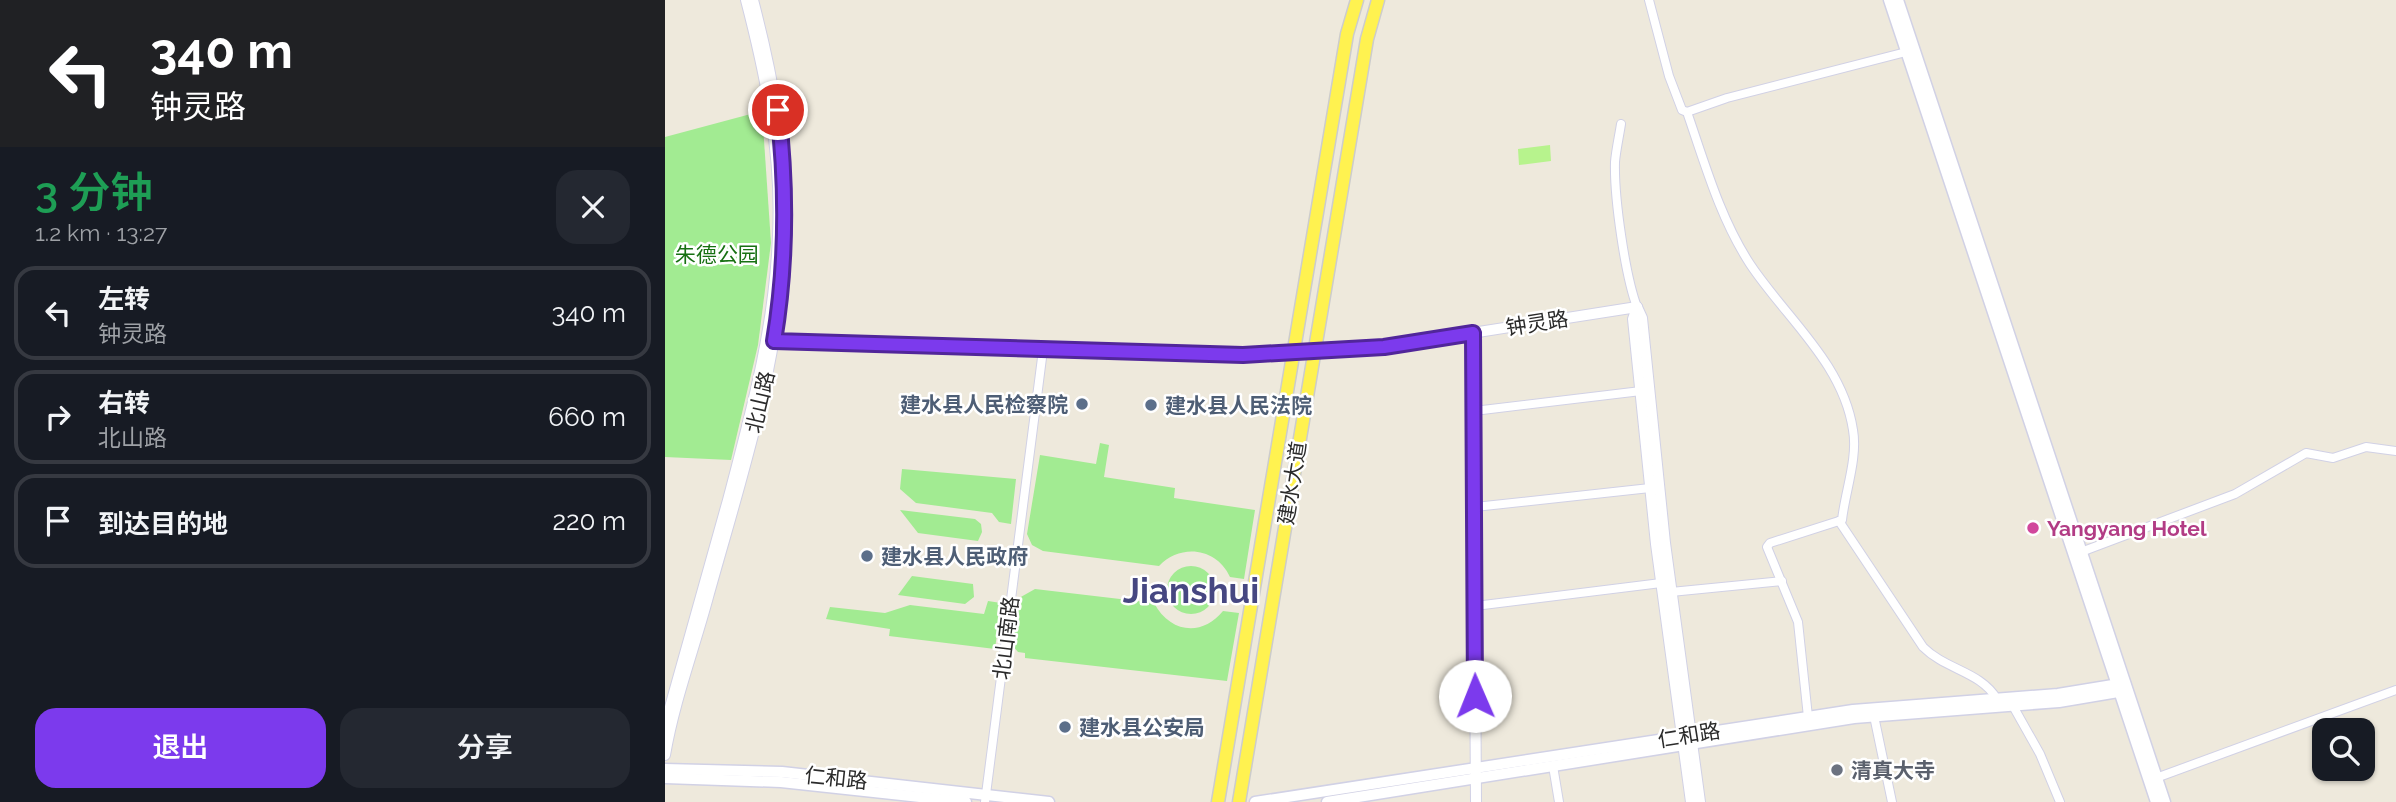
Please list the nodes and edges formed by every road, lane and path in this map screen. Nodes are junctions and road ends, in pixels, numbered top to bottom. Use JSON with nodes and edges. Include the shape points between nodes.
{"nodes":[{"id":1,"x":746,"y":0,"type":"edge"},
{"id":2,"x":753,"y":0,"type":"edge"},
{"id":3,"x":1357,"y":0,"type":"edge"},
{"id":4,"x":1378,"y":0,"type":"edge"},
{"id":5,"x":1649,"y":0,"type":"edge"},
{"id":6,"x":1889,"y":0,"type":"edge"},
{"id":7,"x":1898,"y":0,"type":"edge"},
{"id":8,"x":1906,"y":52,"type":"junction"},
{"id":9,"x":1687,"y":112,"type":"junction"},
{"id":10,"x":1621,"y":124,"type":"dead end"},
{"id":11,"x":1948,"y":166,"type":"junction"},
{"id":12,"x":1637,"y":307,"type":"junction"},
{"id":13,"x":1473,"y":333,"type":"junction"},
{"id":14,"x":770,"y":340,"type":"junction"},
{"id":15,"x":1043,"y":350,"type":"junction"},
{"id":16,"x":1313,"y":353,"type":"junction"},
{"id":17,"x":1292,"y":354,"type":"junction"},
{"id":18,"x":1641,"y":391,"type":"junction"},
{"id":19,"x":1473,"y":411,"type":"junction"},
{"id":20,"x":2396,"y":451,"type":"edge"},
{"id":21,"x":1650,"y":488,"type":"junction"},
{"id":22,"x":1475,"y":507,"type":"junction"},
{"id":23,"x":1839,"y":521,"type":"junction"},
{"id":24,"x":2081,"y":552,"type":"junction"},
{"id":25,"x":1781,"y":580,"type":"junction"},
{"id":26,"x":1661,"y":583,"type":"junction"},
{"id":27,"x":1671,"y":592,"type":"junction"},
{"id":28,"x":1475,"y":606,"type":"junction"},
{"id":29,"x":2122,"y":688,"type":"junction"},
{"id":30,"x":2396,"y":690,"type":"edge"},
{"id":31,"x":1997,"y":699,"type":"junction"},
{"id":32,"x":2013,"y":706,"type":"junction"},
{"id":33,"x":1874,"y":716,"type":"junction"},
{"id":34,"x":1808,"y":717,"type":"junction"},
{"id":35,"x":665,"y":725,"type":"edge"},
{"id":36,"x":1686,"y":740,"type":"junction"},
{"id":37,"x":665,"y":755,"type":"edge"},
{"id":38,"x":1553,"y":766,"type":"junction"},
{"id":39,"x":665,"y":769,"type":"edge"},
{"id":40,"x":1476,"y":774,"type":"junction"},
{"id":41,"x":665,"y":778,"type":"edge"},
{"id":42,"x":2152,"y":779,"type":"junction"},
{"id":43,"x":985,"y":798,"type":"edge"},
{"id":44,"x":966,"y":802,"type":"edge"},
{"id":45,"x":1049,"y":802,"type":"edge"},
{"id":46,"x":1218,"y":802,"type":"edge"},
{"id":47,"x":1239,"y":802,"type":"edge"},
{"id":48,"x":1255,"y":802,"type":"edge"},
{"id":49,"x":1327,"y":802,"type":"edge"},
{"id":50,"x":1476,"y":802,"type":"edge"},
{"id":51,"x":1559,"y":802,"type":"edge"},
{"id":52,"x":1691,"y":802,"type":"edge"},
{"id":53,"x":1700,"y":802,"type":"edge"},
{"id":54,"x":1892,"y":802,"type":"edge"},
{"id":55,"x":2060,"y":802,"type":"edge"},
{"id":56,"x":2156,"y":802,"type":"edge"},
{"id":57,"x":2165,"y":802,"type":"edge"}],
"edges":[{"from":1,"to":14,"type":"street","name":"北山路","via":[[766,83],[777,168],[778,234]]},
{"from":2,"to":14,"type":"street","name":"北山路","via":[[773,82],[784,167],[785,234]]},
{"from":3,"to":17,"type":"main road","name":"建水大道","via":[[1347,34]]},
{"from":4,"to":16,"type":"main road","name":"建水大道","via":[[1367,38]]},
{"from":5,"to":9,"type":"street","via":[[1669,76],[1682,110]]},
{"from":6,"to":8,"type":"main road"},
{"from":7,"to":11,"type":"main road"},
{"from":8,"to":9,"type":"street"},
{"from":8,"to":11,"type":"main road"},
{"from":9,"to":23,"type":"street","via":[[1735,238],[1763,282],[1817,349],[1846,406],[1854,436]]},
{"from":10,"to":12,"type":"street","via":[[1615,161],[1617,188],[1629,286]]},
{"from":11,"to":24,"type":"main road"},
{"from":11,"to":29,"type":"main road"},
{"from":12,"to":13,"type":"street","name":"钟灵路"},
{"from":12,"to":18,"type":"street","via":[[1633,318]]},
{"from":12,"to":27,"type":"street","via":[[1642,318]]},
{"from":13,"to":16,"type":"street","name":"钟灵路"},
{"from":13,"to":19,"type":"street"},
{"from":14,"to":15,"type":"street","name":"钟灵路"},
{"from":14,"to":35,"type":"street","name":"北山路"},
{"from":14,"to":37,"type":"street","name":"北山路","via":[[751,440]]},
{"from":15,"to":17,"type":"street","name":"钟灵路"},
{"from":15,"to":43,"type":"street","name":"北山南路"},
{"from":16,"to":17,"type":"street","name":"钟灵路"},
{"from":16,"to":47,"type":"main road","name":"建水大道"},
{"from":17,"to":46,"type":"main road","name":"建水大道"},
{"from":18,"to":19,"type":"street"},
{"from":18,"to":21,"type":"street"},
{"from":19,"to":22,"type":"street"},
{"from":20,"to":24,"type":"street","via":[[2366,447],[2333,458],[2306,453],[2235,494]]},
{"from":21,"to":22,"type":"street"},
{"from":21,"to":26,"type":"street"},
{"from":22,"to":28,"type":"street"},
{"from":23,"to":25,"type":"street","via":[[1768,544]]},
{"from":23,"to":31,"type":"street","via":[[1923,647],[1941,663],[1982,680]]},
{"from":24,"to":29,"type":"main road"},
{"from":25,"to":27,"type":"street"},
{"from":25,"to":34,"type":"street","via":[[1798,622]]},
{"from":26,"to":28,"type":"street"},
{"from":26,"to":36,"type":"street"},
{"from":27,"to":36,"type":"street"},
{"from":28,"to":40,"type":"street"},
{"from":29,"to":31,"type":"main road","name":"仁和路"},
{"from":29,"to":32,"type":"main road","name":"仁和路"},
{"from":29,"to":42,"type":"main road"},
{"from":30,"to":42,"type":"street"},
{"from":31,"to":34,"type":"main road","name":"仁和路"},
{"from":32,"to":33,"type":"main road","name":"仁和路"},
{"from":32,"to":55,"type":"street"},
{"from":33,"to":36,"type":"main road","name":"仁和路"},
{"from":33,"to":54,"type":"street"},
{"from":34,"to":36,"type":"main road","name":"仁和路"},
{"from":36,"to":38,"type":"main road","name":"仁和路"},
{"from":36,"to":40,"type":"main road","name":"仁和路"},
{"from":36,"to":52,"type":"street"},
{"from":36,"to":53,"type":"street"},
{"from":38,"to":40,"type":"main road","name":"仁和路"},
{"from":38,"to":51,"type":"street"},
{"from":39,"to":43,"type":"main road","name":"仁和路","via":[[782,772]]},
{"from":40,"to":48,"type":"main road","name":"仁和路"},
{"from":40,"to":49,"type":"main road","name":"仁和路"},
{"from":40,"to":50,"type":"street"},
{"from":41,"to":44,"type":"main road","name":"仁和路","via":[[760,780]]},
{"from":42,"to":56,"type":"main road"},
{"from":42,"to":57,"type":"main road"},
{"from":43,"to":45,"type":"main road","name":"仁和路"}]}
